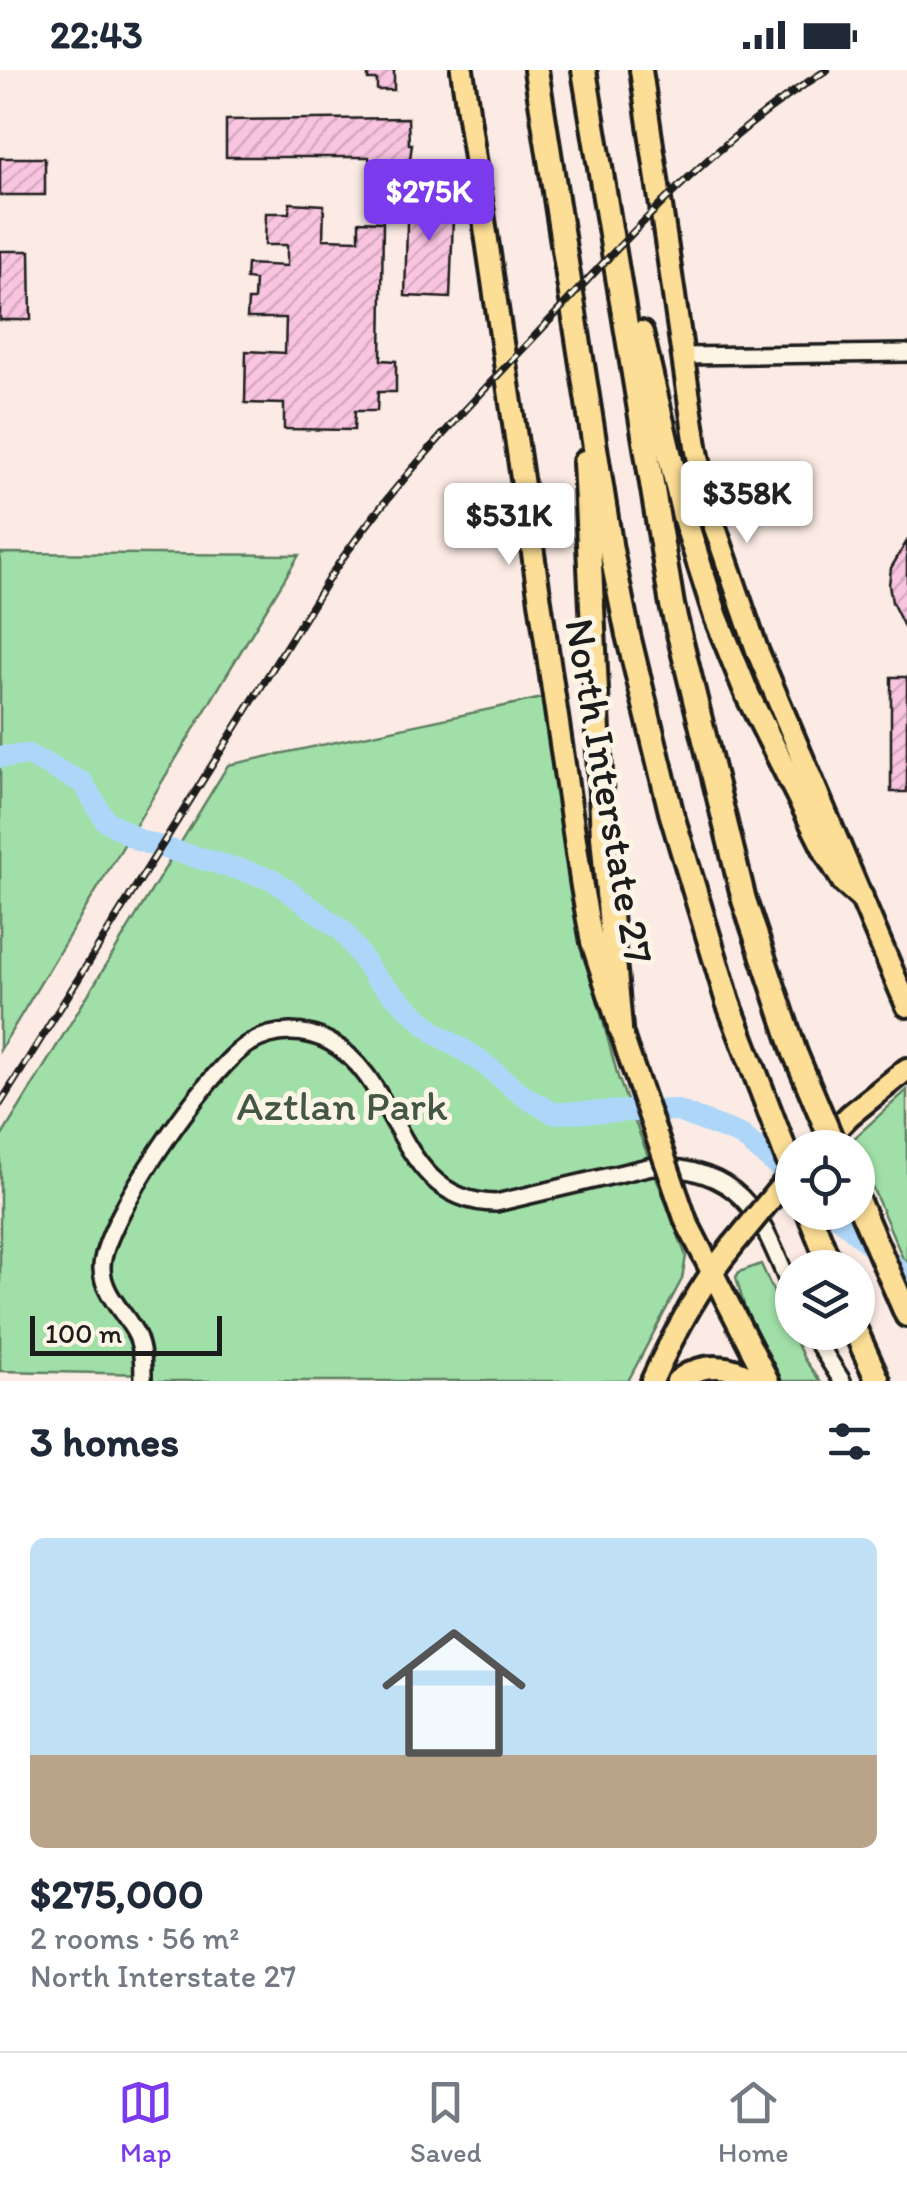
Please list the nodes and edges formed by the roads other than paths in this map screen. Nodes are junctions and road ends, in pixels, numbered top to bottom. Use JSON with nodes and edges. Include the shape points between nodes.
{"nodes":[{"id":1,"x":462,"y":70,"type":"edge"},
{"id":2,"x":536,"y":70,"type":"edge"},
{"id":3,"x":584,"y":70,"type":"edge"},
{"id":4,"x":642,"y":70,"type":"edge"},
{"id":5,"x":594,"y":134,"type":"junction"},
{"id":6,"x":907,"y":353,"type":"edge"},
{"id":7,"x":684,"y":356,"type":"junction"},
{"id":8,"x":586,"y":399,"type":"junction"},
{"id":9,"x":861,"y":897,"type":"junction"},
{"id":10,"x":905,"y":998,"type":"edge"},
{"id":11,"x":624,"y":1039,"type":"junction"},
{"id":12,"x":907,"y":1069,"type":"edge"},
{"id":13,"x":776,"y":1130,"type":"edge"},
{"id":14,"x":828,"y":1130,"type":"edge"},
{"id":15,"x":835,"y":1130,"type":"edge"},
{"id":16,"x":775,"y":1192,"type":"edge"},
{"id":17,"x":870,"y":1230,"type":"edge"},
{"id":18,"x":775,"y":1254,"type":"edge"},
{"id":19,"x":712,"y":1271,"type":"junction"},
{"id":20,"x":907,"y":1315,"type":"edge"},
{"id":21,"x":822,"y":1350,"type":"edge"},
{"id":22,"x":863,"y":1350,"type":"edge"},
{"id":23,"x":143,"y":1381,"type":"edge"},
{"id":24,"x":652,"y":1381,"type":"edge"},
{"id":25,"x":676,"y":1381,"type":"edge"},
{"id":26,"x":756,"y":1381,"type":"edge"},
{"id":27,"x":768,"y":1381,"type":"edge"},
{"id":28,"x":842,"y":1381,"type":"edge"},
{"id":29,"x":875,"y":1381,"type":"edge"}],
"edges":[{"from":1,"to":11,"type":"main road","name":"North Interstate 27","via":[[582,887],[592,942]]},
{"from":2,"to":8,"type":"highway"},
{"from":3,"to":5,"type":"highway"},
{"from":4,"to":7,"type":"main road"},
{"from":5,"to":9,"type":"highway","via":[[684,516],[716,618],[828,856]]},
{"from":5,"to":14,"type":"highway","bridge":true,"via":[[672,605],[744,900]]},
{"from":6,"to":7,"type":"street"},
{"from":7,"to":9,"type":"main road","via":[[708,507],[728,570]]},
{"from":8,"to":11,"type":"highway","via":[[603,836]]},
{"from":8,"to":13,"type":"highway","via":[[648,717],[689,874]]},
{"from":9,"to":10,"type":"main road"},
{"from":11,"to":19,"type":"main road","name":"North Interstate 27","bridge":true,"via":[[686,1221]]},
{"from":12,"to":15,"type":"main road"},
{"from":16,"to":19,"type":"main road","bridge":true},
{"from":17,"to":20,"type":"highway"},
{"from":18,"to":23,"type":"street","via":[[756,1212],[740,1196],[679,1167],[652,1166],[496,1203],[454,1196],[422,1167],[356,1062],[326,1040],[289,1031],[253,1041],[226,1062],[155,1154],[108,1244],[104,1278],[136,1333]]},
{"from":19,"to":24,"type":"main road"},
{"from":19,"to":27,"type":"main road","name":"North Interstate 27"},
{"from":21,"to":28,"type":"street"},
{"from":22,"to":29,"type":"highway"},
{"from":25,"to":26,"type":"main road","via":[[720,1366]]}]}
